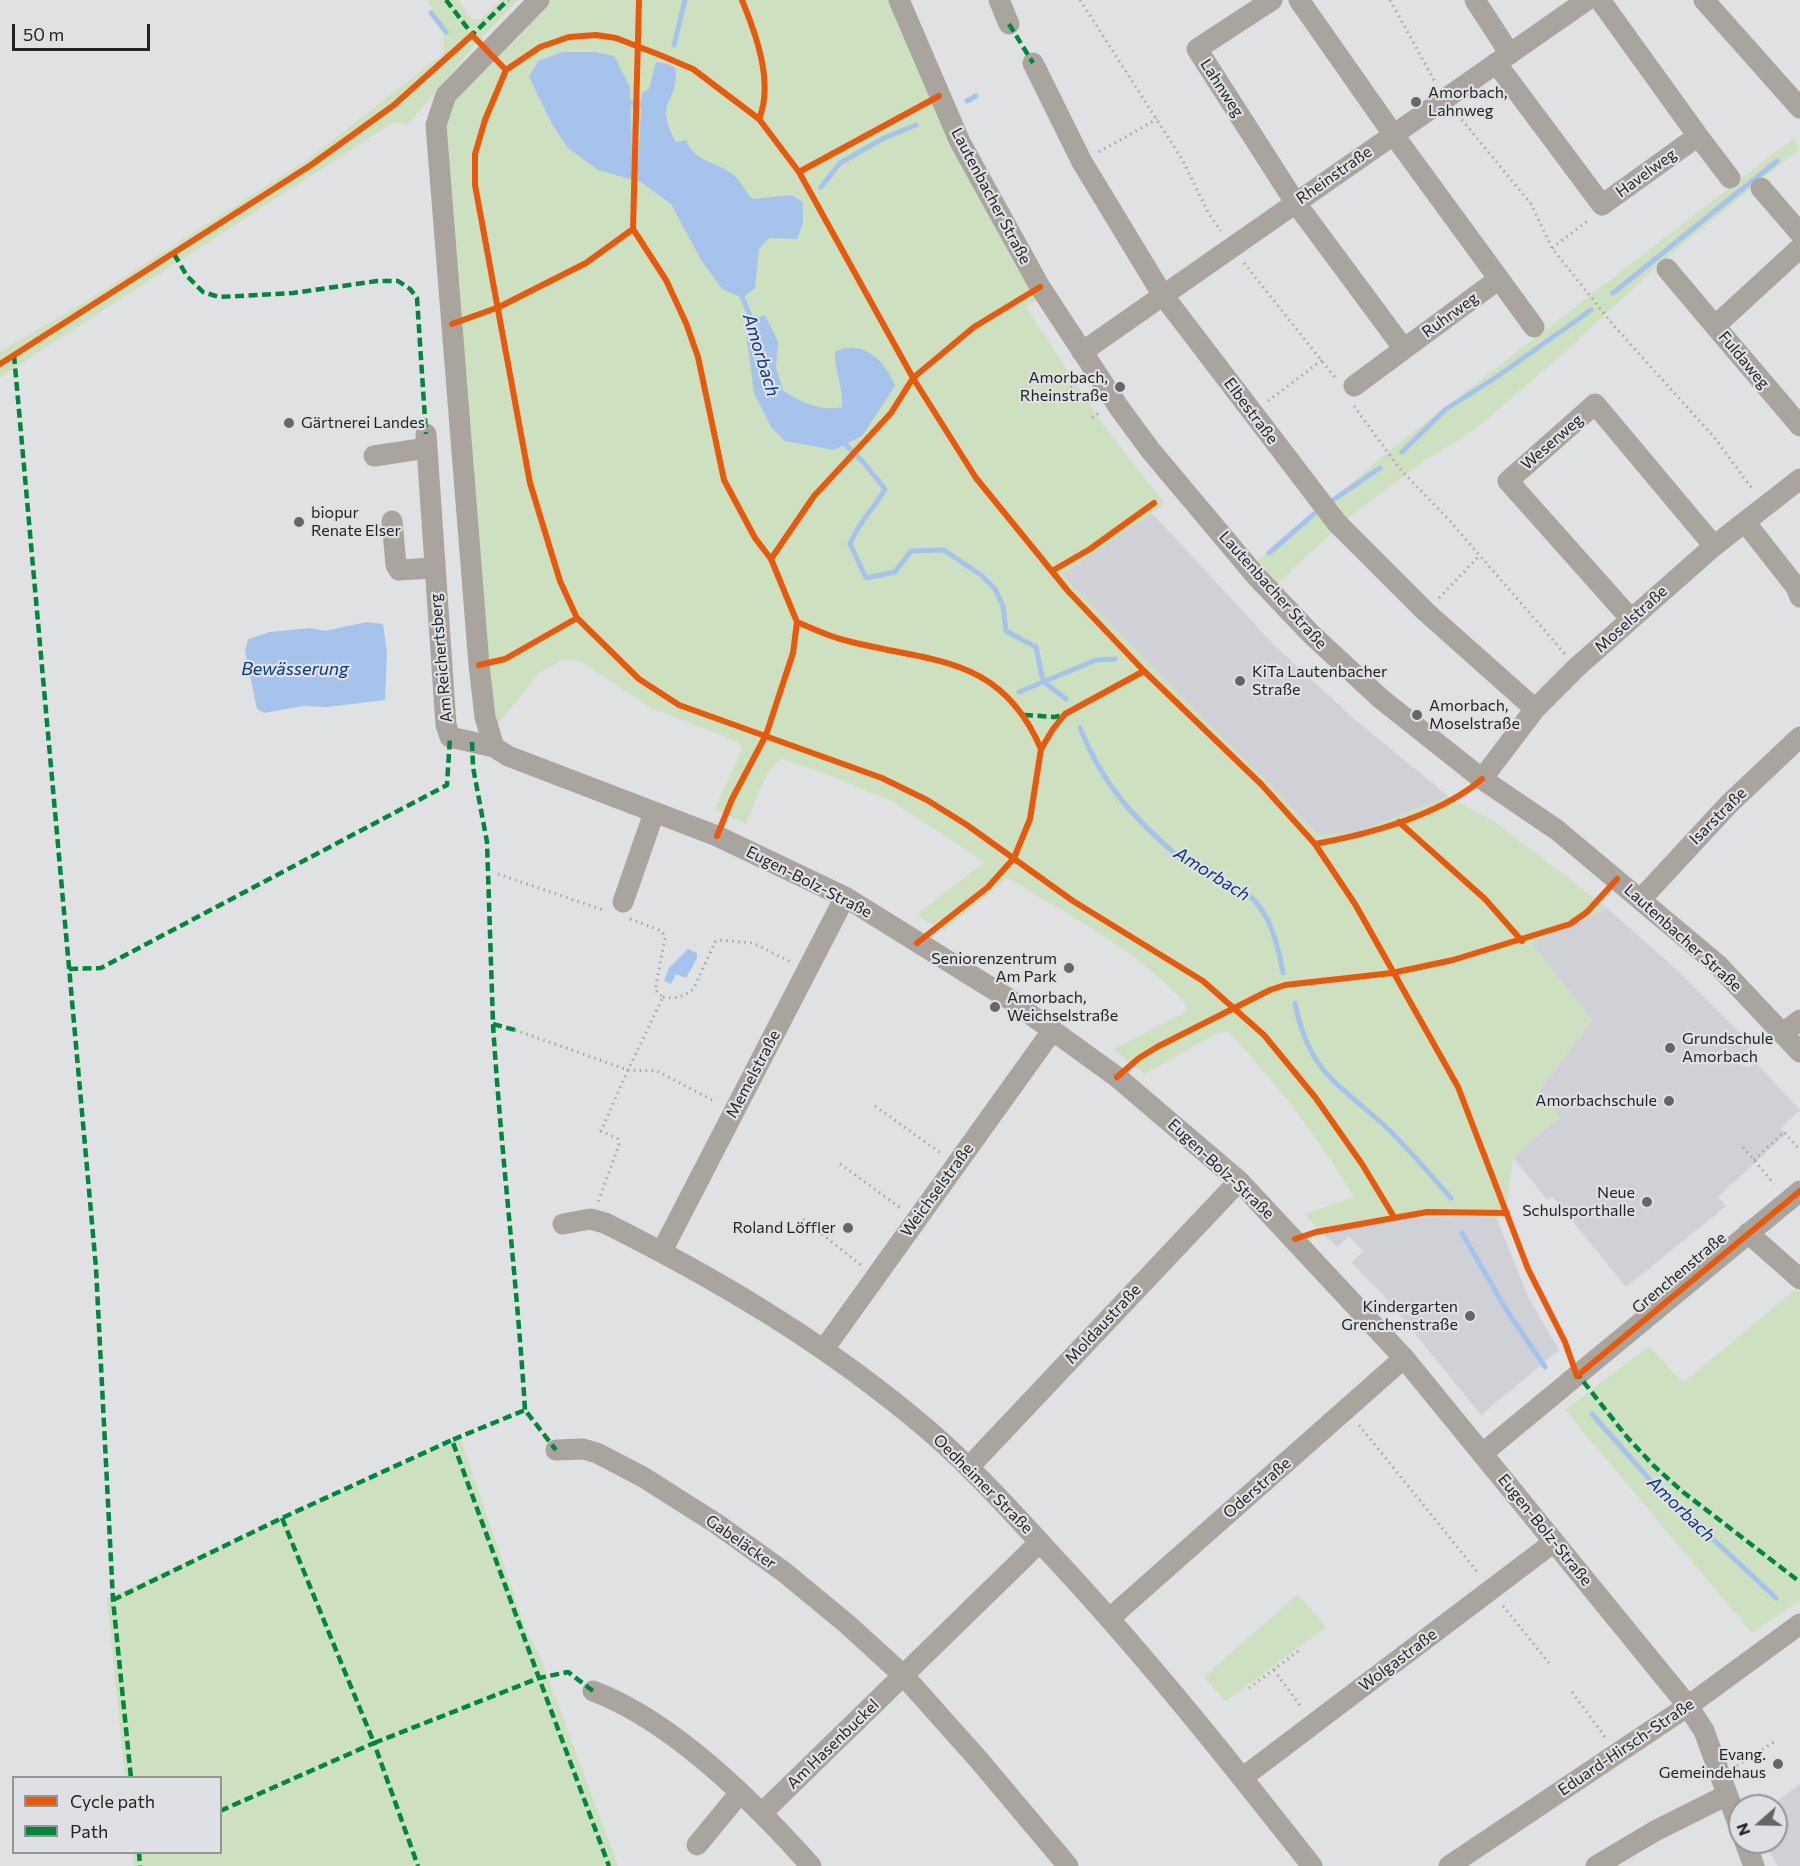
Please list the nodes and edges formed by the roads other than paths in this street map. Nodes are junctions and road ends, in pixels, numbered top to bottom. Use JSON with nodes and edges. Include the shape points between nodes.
{"nodes":[{"id":1,"x":539,"y":0,"type":"edge"},
{"id":2,"x":899,"y":0,"type":"edge"},
{"id":3,"x":999,"y":0,"type":"edge"},
{"id":4,"x":1272,"y":0,"type":"edge"},
{"id":5,"x":1299,"y":0,"type":"edge"},
{"id":6,"x":1475,"y":0,"type":"edge"},
{"id":7,"x":1587,"y":0,"type":"edge"},
{"id":8,"x":1600,"y":0,"type":"edge"},
{"id":9,"x":1704,"y":0,"type":"edge"},
{"id":10,"x":1009,"y":24,"type":"dead end"},
{"id":11,"x":1503,"y":59,"type":"junction"},
{"id":12,"x":1033,"y":63,"type":"dead end"},
{"id":13,"x":1800,"y":108,"type":"edge"},
{"id":14,"x":1393,"y":134,"type":"junction"},
{"id":15,"x":1698,"y":136,"type":"junction"},
{"id":16,"x":1730,"y":178,"type":"dead end"},
{"id":17,"x":1761,"y":188,"type":"dead end"},
{"id":18,"x":1295,"y":202,"type":"junction"},
{"id":19,"x":1800,"y":233,"type":"edge"},
{"id":20,"x":1800,"y":249,"type":"edge"},
{"id":21,"x":1667,"y":269,"type":"dead end"},
{"id":22,"x":1499,"y":279,"type":"junction"},
{"id":23,"x":1162,"y":294,"type":"junction"},
{"id":24,"x":1715,"y":326,"type":"junction"},
{"id":25,"x":1534,"y":327,"type":"dead end"},
{"id":26,"x":1404,"y":349,"type":"junction"},
{"id":27,"x":1082,"y":352,"type":"junction"},
{"id":28,"x":1349,"y":391,"type":"road end"},
{"id":29,"x":1800,"y":426,"type":"edge"},
{"id":30,"x":374,"y":456,"type":"dead end"},
{"id":31,"x":1800,"y":479,"type":"edge"},
{"id":32,"x":392,"y":521,"type":"dead end"},
{"id":33,"x":1745,"y":522,"type":"junction"},
{"id":34,"x":1714,"y":546,"type":"junction"},
{"id":35,"x":433,"y":568,"type":"junction"},
{"id":36,"x":1800,"y":597,"type":"edge"},
{"id":37,"x":1630,"y":618,"type":"junction"},
{"id":38,"x":1534,"y":709,"type":"junction"},
{"id":39,"x":1800,"y":737,"type":"edge"},
{"id":40,"x":494,"y":747,"type":"junction"},
{"id":41,"x":1482,"y":779,"type":"junction"},
{"id":42,"x":654,"y":813,"type":"junction"},
{"id":43,"x":845,"y":897,"type":"junction"},
{"id":44,"x":1641,"y":899,"type":"junction"},
{"id":45,"x":618,"y":910,"type":"road end"},
{"id":46,"x":1800,"y":1020,"type":"edge"},
{"id":47,"x":1052,"y":1030,"type":"junction"},
{"id":48,"x":1783,"y":1033,"type":"junction"},
{"id":49,"x":1800,"y":1052,"type":"edge"},
{"id":50,"x":1239,"y":1181,"type":"junction"},
{"id":51,"x":1800,"y":1191,"type":"edge"},
{"id":52,"x":563,"y":1224,"type":"dead end"},
{"id":53,"x":1748,"y":1233,"type":"junction"},
{"id":54,"x":662,"y":1251,"type":"junction"},
{"id":55,"x":1800,"y":1279,"type":"edge"},
{"id":56,"x":824,"y":1349,"type":"junction"},
{"id":57,"x":1404,"y":1358,"type":"junction"},
{"id":58,"x":556,"y":1450,"type":"dead end"},
{"id":59,"x":1483,"y":1453,"type":"junction"},
{"id":60,"x":969,"y":1467,"type":"junction"},
{"id":61,"x":1040,"y":1542,"type":"junction"},
{"id":62,"x":1554,"y":1542,"type":"junction"},
{"id":63,"x":1110,"y":1618,"type":"junction"},
{"id":64,"x":1800,"y":1624,"type":"edge"},
{"id":65,"x":903,"y":1675,"type":"junction"},
{"id":66,"x":593,"y":1691,"type":"dead end"},
{"id":67,"x":1688,"y":1706,"type":"junction"},
{"id":68,"x":1242,"y":1778,"type":"junction"},
{"id":69,"x":1724,"y":1786,"type":"junction"},
{"id":70,"x":739,"y":1794,"type":"junction"},
{"id":71,"x":1728,"y":1797,"type":"edge"},
{"id":72,"x":763,"y":1812,"type":"junction"},
{"id":73,"x":697,"y":1845,"type":"dead end"},
{"id":74,"x":1478,"y":1858,"type":"edge"},
{"id":75,"x":811,"y":1866,"type":"edge"},
{"id":76,"x":1068,"y":1866,"type":"edge"},
{"id":77,"x":1312,"y":1866,"type":"edge"},
{"id":78,"x":1449,"y":1866,"type":"edge"},
{"id":79,"x":1596,"y":1866,"type":"edge"}],
"edges":[{"from":1,"to":40,"type":"street","via":[[446,95],[436,125],[479,665],[485,717]]},
{"from":2,"to":27,"type":"street","name":"Lautenbacher Straße","via":[[960,142],[1040,287]]},
{"from":3,"to":10,"type":"street"},
{"from":4,"to":18,"type":"street","name":"Lahnweg","via":[[1197,50]]},
{"from":5,"to":14,"type":"street"},
{"from":6,"to":11,"type":"street","name":"Havelweg"},
{"from":7,"to":11,"type":"street","name":"Rheinstraße"},
{"from":8,"to":15,"type":"street"},
{"from":9,"to":13,"type":"street"},
{"from":11,"to":14,"type":"street","name":"Rheinstraße"},
{"from":11,"to":15,"type":"street","name":"Havelweg","via":[[1602,205]]},
{"from":12,"to":23,"type":"street","name":"Elbestraße","via":[[1082,162]]},
{"from":14,"to":18,"type":"street","name":"Rheinstraße"},
{"from":14,"to":22,"type":"street"},
{"from":15,"to":16,"type":"street"},
{"from":17,"to":19,"type":"street"},
{"from":18,"to":23,"type":"street","name":"Rheinstraße"},
{"from":18,"to":26,"type":"street"},
{"from":20,"to":24,"type":"street","name":"Fuldaweg"},
{"from":21,"to":24,"type":"street"},
{"from":22,"to":25,"type":"street"},
{"from":22,"to":26,"type":"street","name":"Ruhrweg"},
{"from":23,"to":27,"type":"street","name":"Rheinstraße"},
{"from":23,"to":38,"type":"street","name":"Elbestraße","via":[[1337,523],[1426,612]]},
{"from":24,"to":29,"type":"street","name":"Fuldaweg"},
{"from":26,"to":28,"type":"street","name":"Ruhrweg"},
{"from":27,"to":41,"type":"street","name":"Lautenbacher Straße","via":[[1151,451],[1261,581],[1355,676]]},
{"from":30,"to":35,"type":"street","name":"Am Reichertsberg","via":[[426,441]]},
{"from":31,"to":33,"type":"street","name":"Moselstraße"},
{"from":32,"to":35,"type":"street","via":[[399,570]]},
{"from":33,"to":34,"type":"street","name":"Moselstraße"},
{"from":33,"to":36,"type":"street"},
{"from":34,"to":37,"type":"street","name":"Moselstraße"},
{"from":34,"to":37,"type":"street","name":"Weserweg","via":[[1595,404],[1508,481]]},
{"from":35,"to":40,"type":"street","name":"Am Reichertsberg","via":[[447,734]]},
{"from":37,"to":38,"type":"street","name":"Moselstraße"},
{"from":38,"to":41,"type":"street","name":"Moselstraße"},
{"from":39,"to":44,"type":"street","name":"Isarstraße","via":[[1729,804]]},
{"from":40,"to":42,"type":"street","name":"Eugen-Bolz-Straße"},
{"from":41,"to":44,"type":"street","name":"Lautenbacher Straße","via":[[1557,830]]},
{"from":42,"to":43,"type":"street","name":"Eugen-Bolz-Straße","via":[[717,836]]},
{"from":42,"to":45,"type":"street"},
{"from":43,"to":47,"type":"street","name":"Eugen-Bolz-Straße"},
{"from":43,"to":54,"type":"street","name":"Memelstraße"},
{"from":44,"to":48,"type":"street","name":"Lautenbacher Straße","via":[[1717,964]]},
{"from":46,"to":48,"type":"street"},
{"from":47,"to":50,"type":"street","name":"Eugen-Bolz-Straße","via":[[1117,1077]]},
{"from":47,"to":56,"type":"street","name":"Weichselstraße"},
{"from":48,"to":49,"type":"street","name":"Lautenbacher Straße"},
{"from":50,"to":57,"type":"street","name":"Eugen-Bolz-Straße"},
{"from":50,"to":60,"type":"street","name":"Moldaustraße"},
{"from":51,"to":53,"type":"street","name":"Grenchenstraße"},
{"from":52,"to":54,"type":"street","name":"Oedheimer Straße","via":[[590,1219],[605,1223]]},
{"from":53,"to":55,"type":"street"},
{"from":53,"to":59,"type":"street","name":"Grenchenstraße"},
{"from":54,"to":56,"type":"street","name":"Oedheimer Straße"},
{"from":56,"to":60,"type":"street","name":"Oedheimer Straße","via":[[910,1414]]},
{"from":57,"to":59,"type":"street","name":"Eugen-Bolz-Straße"},
{"from":57,"to":63,"type":"street","name":"Oderstraße"},
{"from":58,"to":65,"type":"street","name":"Gabeläcker","via":[[597,1453],[717,1524],[784,1572]]},
{"from":59,"to":62,"type":"street","name":"Eugen-Bolz-Straße"},
{"from":60,"to":61,"type":"street","name":"Oedheimer Straße"},
{"from":61,"to":63,"type":"street","name":"Oedheimer Straße"},
{"from":61,"to":65,"type":"street"},
{"from":62,"to":67,"type":"street","name":"Eugen-Bolz-Straße"},
{"from":62,"to":68,"type":"street","name":"Wolgastraße"},
{"from":63,"to":68,"type":"street","name":"Oedheimer Straße"},
{"from":64,"to":67,"type":"street","name":"Eduard-Hirsch-Straße"},
{"from":65,"to":72,"type":"street","name":"Am Hasenbuckel"},
{"from":65,"to":76,"type":"street","name":"Gabeläcker"},
{"from":66,"to":70,"type":"street","via":[[633,1708],[686,1746]]},
{"from":67,"to":69,"type":"street","name":"Eugen-Bolz-Straße","via":[[1704,1731]]},
{"from":67,"to":74,"type":"street","name":"Eduard-Hirsch-Straße","via":[[1617,1753]]},
{"from":68,"to":77,"type":"street","name":"Oedheimer Straße"},
{"from":69,"to":71,"type":"street","name":"Eugen-Bolz-Straße"},
{"from":69,"to":79,"type":"street"},
{"from":70,"to":72,"type":"street"},
{"from":70,"to":73,"type":"street"},
{"from":72,"to":75,"type":"street"},
{"from":74,"to":78,"type":"street","name":"Eduard-Hirsch-Straße"}]}
